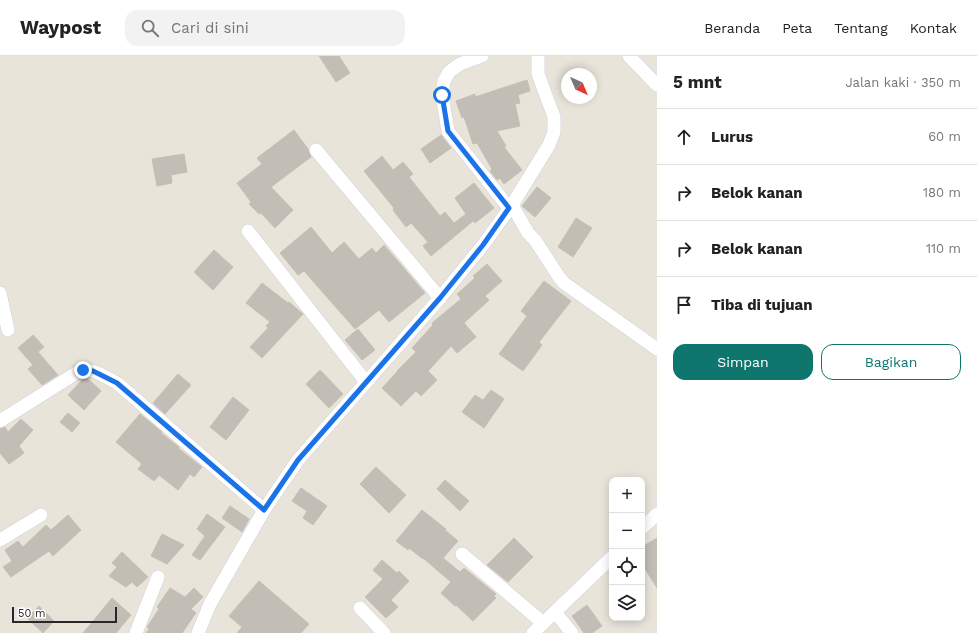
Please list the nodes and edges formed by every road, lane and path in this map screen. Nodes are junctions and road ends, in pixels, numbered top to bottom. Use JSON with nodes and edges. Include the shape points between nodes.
{"nodes":[{"id":1,"x":482,"y":56,"type":"edge"},
{"id":2,"x":538,"y":56,"type":"edge"},
{"id":3,"x":629,"y":56,"type":"edge"},
{"id":4,"x":657,"y":85,"type":"edge"},
{"id":5,"x":316,"y":150,"type":"dead end"},
{"id":6,"x":510,"y":207,"type":"junction"},
{"id":7,"x":248,"y":231,"type":"dead end"},
{"id":8,"x":0,"y":294,"type":"edge"},
{"id":9,"x":440,"y":298,"type":"junction"},
{"id":10,"x":8,"y":330,"type":"dead end"},
{"id":11,"x":657,"y":349,"type":"edge"},
{"id":12,"x":366,"y":382,"type":"junction"},
{"id":13,"x":0,"y":421,"type":"edge"},
{"id":14,"x":264,"y":510,"type":"junction"},
{"id":15,"x":657,"y":514,"type":"edge"},
{"id":16,"x":41,"y":515,"type":"dead end"},
{"id":17,"x":645,"y":525,"type":"edge"},
{"id":18,"x":0,"y":540,"type":"edge"},
{"id":19,"x":462,"y":554,"type":"dead end"},
{"id":20,"x":609,"y":560,"type":"edge"},
{"id":21,"x":158,"y":576,"type":"dead end"},
{"id":22,"x":360,"y":608,"type":"dead end"},
{"id":23,"x":555,"y":612,"type":"junction"},
{"id":24,"x":543,"y":623,"type":"junction"},
{"id":25,"x":136,"y":633,"type":"edge"},
{"id":26,"x":198,"y":633,"type":"edge"},
{"id":27,"x":384,"y":633,"type":"edge"},
{"id":28,"x":533,"y":633,"type":"edge"},
{"id":29,"x":572,"y":633,"type":"edge"}],
"edges":[{"from":1,"to":6,"type":"street","via":[[460,64],[449,72],[444,81],[442,95],[448,131]]},
{"from":2,"to":6,"type":"street","via":[[538,74],[554,117],[554,132],[549,145]]},
{"from":3,"to":4,"type":"street"},
{"from":5,"to":9,"type":"street"},
{"from":6,"to":9,"type":"street"},
{"from":6,"to":11,"type":"street","via":[[564,283]]},
{"from":7,"to":12,"type":"street"},
{"from":8,"to":10,"type":"street"},
{"from":9,"to":12,"type":"street"},
{"from":12,"to":14,"type":"street","via":[[298,460]]},
{"from":13,"to":14,"type":"street","via":[[78,372],[88,370],[117,383]]},
{"from":14,"to":26,"type":"street","via":[[210,604]]},
{"from":15,"to":17,"type":"street"},
{"from":16,"to":18,"type":"street"},
{"from":19,"to":24,"type":"street"},
{"from":20,"to":23,"type":"street"},
{"from":21,"to":25,"type":"street"},
{"from":22,"to":27,"type":"street"},
{"from":23,"to":24,"type":"street"},
{"from":23,"to":29,"type":"street"},
{"from":24,"to":28,"type":"street"}]}
